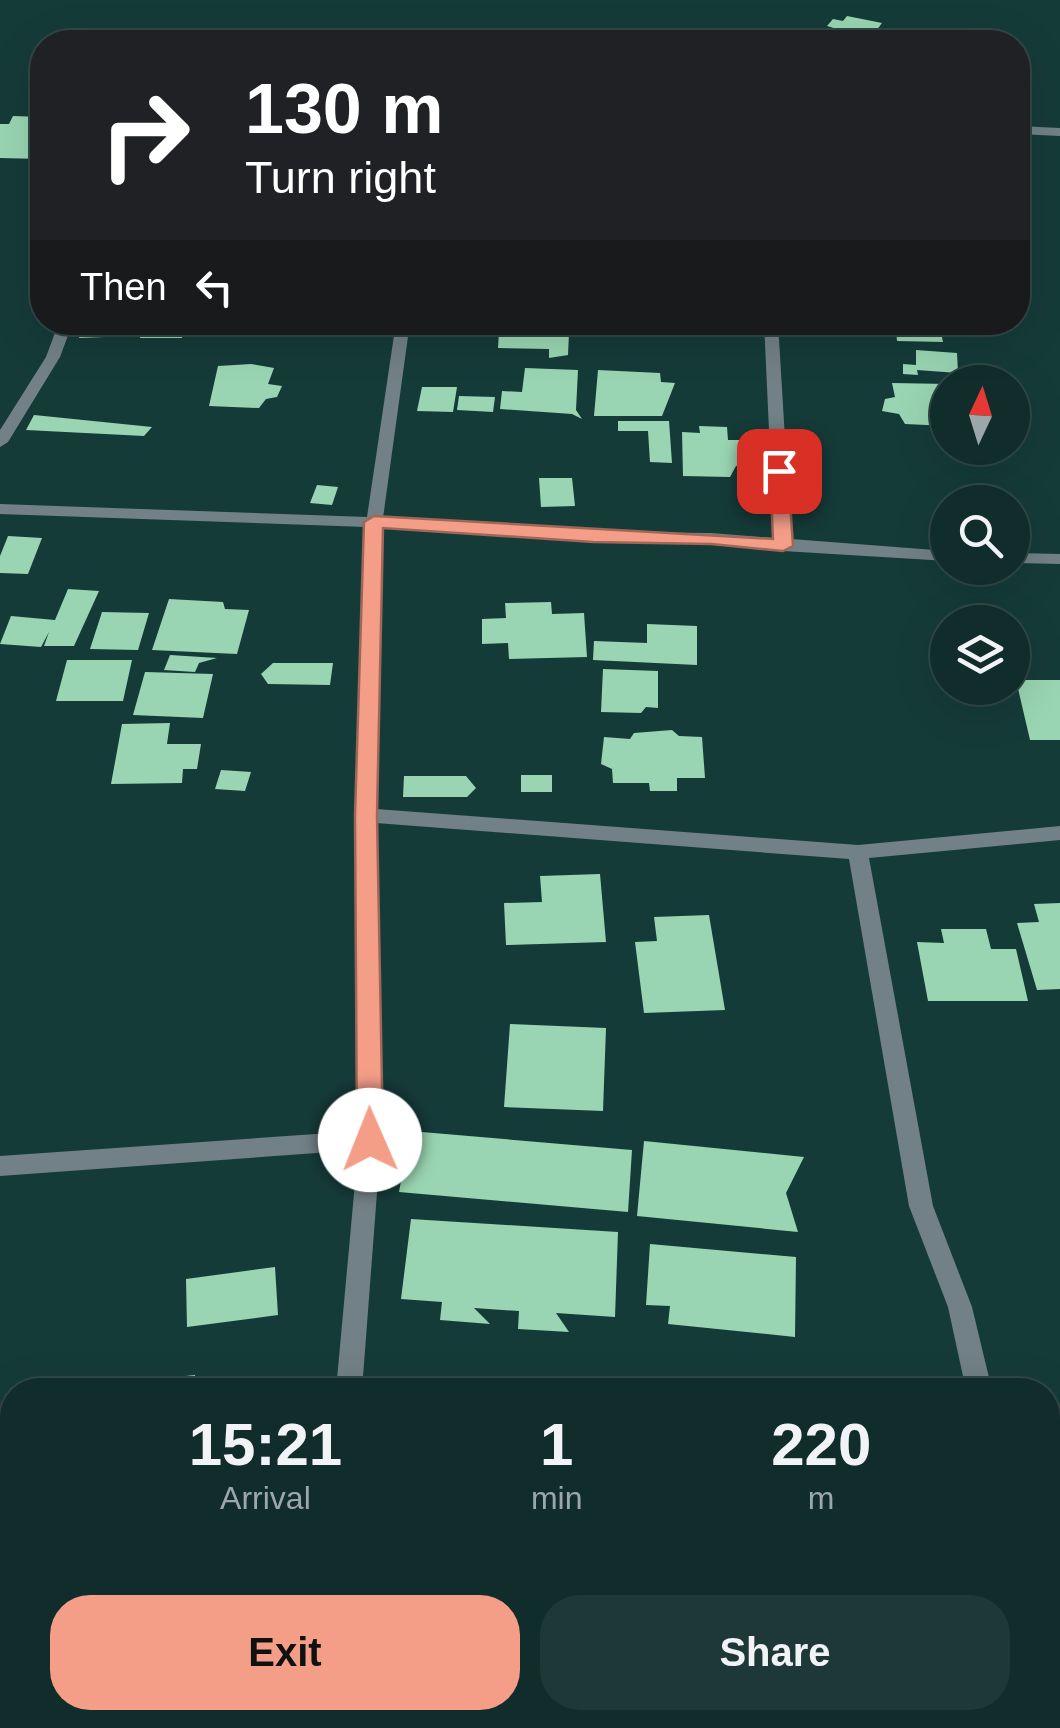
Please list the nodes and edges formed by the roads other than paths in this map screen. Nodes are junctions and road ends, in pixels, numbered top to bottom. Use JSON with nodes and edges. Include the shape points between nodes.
{"nodes":[{"id":1,"x":1030,"y":131,"type":"edge"},
{"id":2,"x":1060,"y":132,"type":"edge"},
{"id":3,"x":61,"y":335,"type":"edge"},
{"id":4,"x":401,"y":335,"type":"edge"},
{"id":5,"x":772,"y":335,"type":"edge"},
{"id":6,"x":0,"y":442,"type":"edge"},
{"id":7,"x":0,"y":509,"type":"edge"},
{"id":8,"x":374,"y":522,"type":"junction"},
{"id":9,"x":783,"y":546,"type":"junction"},
{"id":10,"x":930,"y":555,"type":"edge"},
{"id":11,"x":1030,"y":558,"type":"edge"},
{"id":12,"x":1060,"y":559,"type":"edge"},
{"id":13,"x":366,"y":815,"type":"junction"},
{"id":14,"x":1060,"y":833,"type":"edge"},
{"id":15,"x":858,"y":852,"type":"junction"},
{"id":16,"x":370,"y":1140,"type":"junction"},
{"id":17,"x":0,"y":1166,"type":"edge"},
{"id":18,"x":351,"y":1378,"type":"edge"},
{"id":19,"x":977,"y":1378,"type":"edge"}],
"edges":[{"from":1,"to":2,"type":"street"},
{"from":3,"to":6,"type":"street"},
{"from":4,"to":8,"type":"street"},
{"from":5,"to":9,"type":"street"},
{"from":7,"to":8,"type":"street"},
{"from":8,"to":9,"type":"street"},
{"from":8,"to":13,"type":"street"},
{"from":9,"to":10,"type":"street"},
{"from":11,"to":12,"type":"street"},
{"from":13,"to":15,"type":"street"},
{"from":13,"to":16,"type":"street"},
{"from":14,"to":15,"type":"street"},
{"from":15,"to":19,"type":"street","via":[[921,1206],[960,1308]]},
{"from":16,"to":17,"type":"street"},
{"from":16,"to":18,"type":"street"}]}
